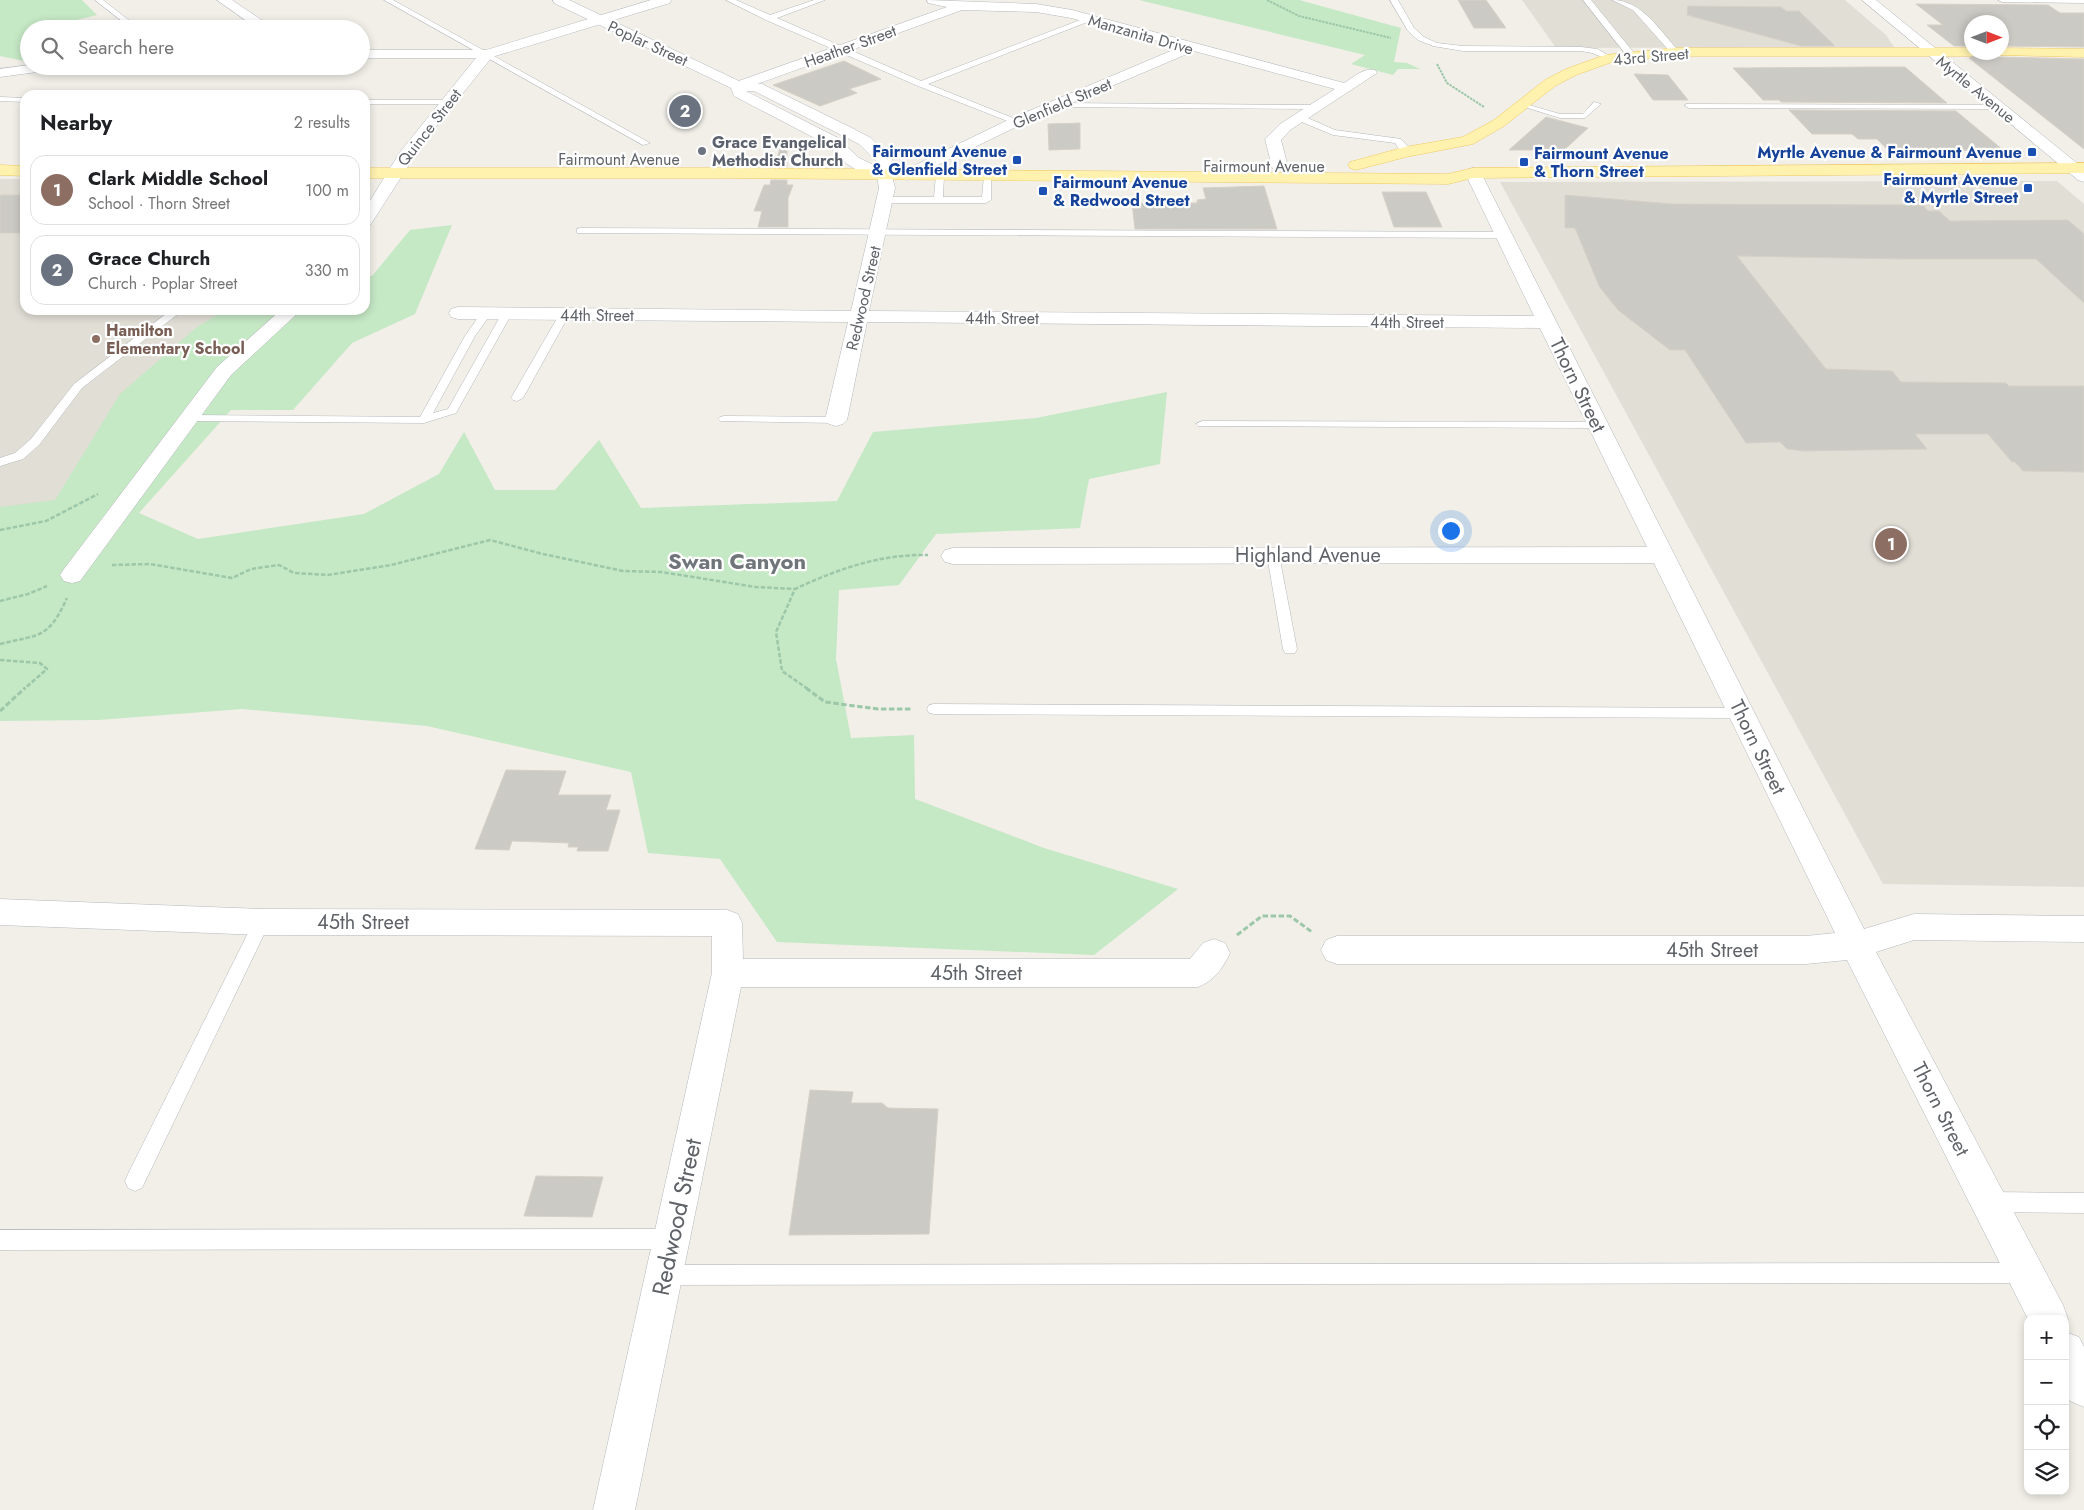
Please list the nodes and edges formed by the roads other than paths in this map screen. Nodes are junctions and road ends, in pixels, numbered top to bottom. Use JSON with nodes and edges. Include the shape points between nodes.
{"nodes":[{"id":1,"x":99,"y":0,"type":"edge"},
{"id":2,"x":223,"y":0,"type":"edge"},
{"id":3,"x":388,"y":0,"type":"edge"},
{"id":4,"x":559,"y":0,"type":"edge"},
{"id":5,"x":665,"y":0,"type":"edge"},
{"id":6,"x":730,"y":0,"type":"edge"},
{"id":7,"x":821,"y":0,"type":"edge"},
{"id":8,"x":932,"y":0,"type":"edge"},
{"id":9,"x":1394,"y":0,"type":"edge"},
{"id":10,"x":1587,"y":0,"type":"edge"},
{"id":11,"x":1616,"y":0,"type":"edge"},
{"id":12,"x":1868,"y":0,"type":"edge"},
{"id":13,"x":2002,"y":0,"type":"edge"},
{"id":14,"x":2084,"y":1,"type":"edge"},
{"id":15,"x":962,"y":6,"type":"junction"},
{"id":16,"x":769,"y":18,"type":"junction"},
{"id":17,"x":1091,"y":19,"type":"junction"},
{"id":18,"x":125,"y":20,"type":"edge"},
{"id":19,"x":254,"y":20,"type":"edge"},
{"id":20,"x":599,"y":20,"type":"junction"},
{"id":21,"x":843,"y":48,"type":"junction"},
{"id":22,"x":1190,"y":48,"type":"junction"},
{"id":23,"x":1675,"y":52,"type":"junction"},
{"id":24,"x":1931,"y":52,"type":"junction"},
{"id":25,"x":1964,"y":52,"type":"edge"},
{"id":26,"x":2009,"y":52,"type":"edge"},
{"id":27,"x":2084,"y":53,"type":"edge"},
{"id":28,"x":370,"y":54,"type":"edge"},
{"id":29,"x":487,"y":54,"type":"junction"},
{"id":30,"x":1631,"y":55,"type":"junction"},
{"id":31,"x":1610,"y":58,"type":"junction"},
{"id":32,"x":20,"y":70,"type":"edge"},
{"id":33,"x":0,"y":73,"type":"edge"},
{"id":34,"x":1370,"y":73,"type":"dead end"},
{"id":35,"x":921,"y":84,"type":"junction"},
{"id":36,"x":738,"y":86,"type":"junction"},
{"id":37,"x":1347,"y":88,"type":"junction"},
{"id":38,"x":0,"y":100,"type":"edge"},
{"id":39,"x":20,"y":100,"type":"edge"},
{"id":40,"x":370,"y":102,"type":"edge"},
{"id":41,"x":448,"y":102,"type":"junction"},
{"id":42,"x":1597,"y":104,"type":"dead end"},
{"id":43,"x":1058,"y":105,"type":"junction"},
{"id":44,"x":1522,"y":105,"type":"junction"},
{"id":45,"x":1689,"y":106,"type":"dead end"},
{"id":46,"x":1317,"y":107,"type":"junction"},
{"id":47,"x":1999,"y":107,"type":"junction"},
{"id":48,"x":1300,"y":118,"type":"junction"},
{"id":49,"x":1015,"y":122,"type":"junction"},
{"id":50,"x":1467,"y":141,"type":"junction"},
{"id":51,"x":646,"y":143,"type":"dead end"},
{"id":52,"x":1405,"y":152,"type":"junction"},
{"id":53,"x":0,"y":156,"type":"edge"},
{"id":54,"x":20,"y":156,"type":"edge"},
{"id":55,"x":370,"y":158,"type":"edge"},
{"id":56,"x":404,"y":158,"type":"junction"},
{"id":57,"x":853,"y":161,"type":"junction"},
{"id":58,"x":1466,"y":164,"type":"junction"},
{"id":59,"x":1356,"y":165,"type":"junction"},
{"id":60,"x":1280,"y":167,"type":"junction"},
{"id":61,"x":885,"y":168,"type":"junction"},
{"id":62,"x":937,"y":169,"type":"junction"},
{"id":63,"x":0,"y":170,"type":"edge"},
{"id":64,"x":20,"y":170,"type":"edge"},
{"id":65,"x":2080,"y":171,"type":"edge"},
{"id":66,"x":370,"y":173,"type":"edge"},
{"id":67,"x":394,"y":173,"type":"junction"},
{"id":68,"x":988,"y":176,"type":"junction"},
{"id":69,"x":884,"y":200,"type":"junction"},
{"id":70,"x":938,"y":200,"type":"junction"},
{"id":71,"x":371,"y":205,"type":"edge"},
{"id":72,"x":580,"y":232,"type":"dead end"},
{"id":73,"x":878,"y":232,"type":"junction"},
{"id":74,"x":1504,"y":235,"type":"junction"},
{"id":75,"x":458,"y":313,"type":"dead end"},
{"id":76,"x":171,"y":315,"type":"edge"},
{"id":77,"x":286,"y":315,"type":"edge"},
{"id":78,"x":485,"y":315,"type":"junction"},
{"id":79,"x":506,"y":315,"type":"junction"},
{"id":80,"x":564,"y":315,"type":"junction"},
{"id":81,"x":858,"y":317,"type":"junction"},
{"id":82,"x":1547,"y":322,"type":"junction"},
{"id":83,"x":517,"y":398,"type":"dead end"},
{"id":84,"x":188,"y":418,"type":"junction"},
{"id":85,"x":724,"y":419,"type":"dead end"},
{"id":86,"x":424,"y":420,"type":"junction"},
{"id":87,"x":836,"y":420,"type":"joint"},
{"id":88,"x":1202,"y":424,"type":"dead end"},
{"id":89,"x":1598,"y":425,"type":"junction"},
{"id":90,"x":0,"y":462,"type":"edge"},
{"id":91,"x":1273,"y":555,"type":"junction"},
{"id":92,"x":1663,"y":555,"type":"junction"},
{"id":93,"x":953,"y":556,"type":"road end"},
{"id":94,"x":72,"y":575,"type":"road end"},
{"id":95,"x":1290,"y":649,"type":"dead end"},
{"id":96,"x":934,"y":709,"type":"road end"},
{"id":97,"x":1741,"y":713,"type":"junction"},
{"id":98,"x":0,"y":912,"type":"edge"},
{"id":99,"x":262,"y":922,"type":"junction"},
{"id":100,"x":727,"y":923,"type":"joint"},
{"id":101,"x":2084,"y":928,"type":"edge"},
{"id":102,"x":1856,"y":945,"type":"junction"},
{"id":103,"x":1337,"y":950,"type":"road end"},
{"id":104,"x":1214,"y":953,"type":"road end"},
{"id":105,"x":728,"y":972,"type":"junction"},
{"id":106,"x":136,"y":1181,"type":"dead end"},
{"id":107,"x":1989,"y":1202,"type":"junction"},
{"id":108,"x":2084,"y":1203,"type":"edge"},
{"id":109,"x":672,"y":1239,"type":"junction"},
{"id":110,"x":0,"y":1240,"type":"edge"},
{"id":111,"x":2025,"y":1273,"type":"junction"},
{"id":112,"x":665,"y":1275,"type":"junction"},
{"id":113,"x":2047,"y":1315,"type":"edge"},
{"id":114,"x":2069,"y":1359,"type":"edge"},
{"id":115,"x":2084,"y":1387,"type":"edge"},
{"id":116,"x":614,"y":1510,"type":"edge"}],
"edges":[{"from":1,"to":18,"type":"lane"},
{"from":2,"to":19,"type":"street"},
{"from":3,"to":29,"type":"lane"},
{"from":4,"to":20,"type":"street","name":"Poplar Street"},
{"from":5,"to":20,"type":"street"},
{"from":6,"to":16,"type":"lane"},
{"from":7,"to":16,"type":"lane"},
{"from":8,"to":15,"type":"street","name":"Manzanita Drive"},
{"from":9,"to":31,"type":"lane","via":[[1402,18],[1426,42],[1470,48],[1581,49]]},
{"from":10,"to":30,"type":"lane"},
{"from":11,"to":23,"type":"lane","via":[[1636,8]]},
{"from":12,"to":24,"type":"street","name":"Myrtle Avenue"},
{"from":13,"to":14,"type":"lane"},
{"from":15,"to":17,"type":"street","name":"Manzanita Drive","via":[[1036,8]]},
{"from":15,"to":21,"type":"street","name":"Heather Street"},
{"from":16,"to":21,"type":"lane"},
{"from":17,"to":22,"type":"street","name":"Manzanita Drive"},
{"from":17,"to":35,"type":"lane"},
{"from":20,"to":29,"type":"street"},
{"from":20,"to":36,"type":"street","name":"Poplar Street"},
{"from":21,"to":35,"type":"lane"},
{"from":21,"to":36,"type":"street","name":"Heather Street"},
{"from":22,"to":37,"type":"street","name":"Manzanita Drive"},
{"from":22,"to":43,"type":"street","name":"Glenfield Street"},
{"from":23,"to":24,"type":"main road","name":"43rd Street"},
{"from":23,"to":30,"type":"main road","name":"43rd Street"},
{"from":24,"to":25,"type":"main road","name":"43rd Street"},
{"from":24,"to":47,"type":"street","name":"Myrtle Avenue"},
{"from":26,"to":27,"type":"main road"},
{"from":28,"to":29,"type":"street"},
{"from":29,"to":41,"type":"street","name":"Quince Street"},
{"from":29,"to":51,"type":"lane"},
{"from":30,"to":31,"type":"main road","name":"43rd Street"},
{"from":31,"to":44,"type":"main road","name":"43rd Street","via":[[1550,83]]},
{"from":32,"to":33,"type":"street"},
{"from":34,"to":37,"type":"street"},
{"from":35,"to":49,"type":"lane"},
{"from":36,"to":57,"type":"street","name":"Poplar Street","via":[[739,93],[832,141]]},
{"from":36,"to":61,"type":"street","name":"Poplar Street","via":[[757,87],[848,130],[864,141]]},
{"from":37,"to":46,"type":"street"},
{"from":38,"to":39,"type":"lane"},
{"from":40,"to":41,"type":"lane"},
{"from":41,"to":56,"type":"street","name":"Quince Street"},
{"from":42,"to":44,"type":"lane","via":[[1585,116],[1560,116]]},
{"from":43,"to":46,"type":"lane"},
{"from":43,"to":49,"type":"street","name":"Glenfield Street"},
{"from":44,"to":50,"type":"main road","name":"43rd Street"},
{"from":45,"to":47,"type":"lane"},
{"from":46,"to":48,"type":"street"},
{"from":47,"to":65,"type":"street","name":"Myrtle Avenue"},
{"from":48,"to":52,"type":"lane","via":[[1333,132],[1398,141]]},
{"from":48,"to":60,"type":"street","via":[[1273,139]]},
{"from":49,"to":62,"type":"street","name":"Glenfield Street"},
{"from":50,"to":52,"type":"main road","name":"43rd Street"},
{"from":50,"to":58,"type":"main road","via":[[1460,153]]},
{"from":52,"to":59,"type":"main road","name":"43rd Street"},
{"from":53,"to":54,"type":"main road"},
{"from":55,"to":56,"type":"main road","name":"Fairmount Avenue"},
{"from":56,"to":57,"type":"main road","name":"Fairmount Avenue"},
{"from":56,"to":67,"type":"street","name":"Quince Street"},
{"from":57,"to":61,"type":"street","name":"Poplar Street","via":[[866,169]]},
{"from":58,"to":59,"type":"main road","name":"Fairmount Avenue","via":[[1448,167]]},
{"from":58,"to":65,"type":"main road","name":"Fairmount Avenue"},
{"from":58,"to":68,"type":"main road","name":"Fairmount Avenue","via":[[1448,179]]},
{"from":58,"to":74,"type":"street","name":"Thorn Street"},
{"from":59,"to":60,"type":"main road","name":"Fairmount Avenue"},
{"from":60,"to":62,"type":"main road","name":"Fairmount Avenue"},
{"from":61,"to":62,"type":"main road","name":"Fairmount Avenue"},
{"from":61,"to":62,"type":"main road","name":"Fairmount Avenue","via":[[908,175]]},
{"from":61,"to":67,"type":"main road","name":"Fairmount Avenue"},
{"from":61,"to":69,"type":"street","name":"Redwood Street"},
{"from":62,"to":68,"type":"main road","name":"Fairmount Avenue"},
{"from":62,"to":70,"type":"lane"},
{"from":63,"to":64,"type":"main road"},
{"from":66,"to":67,"type":"main road","name":"Fairmount Avenue"},
{"from":67,"to":71,"type":"street","name":"Quince Street"},
{"from":68,"to":70,"type":"lane","via":[[986,200]]},
{"from":69,"to":70,"type":"lane"},
{"from":69,"to":73,"type":"street","name":"Redwood Street"},
{"from":72,"to":73,"type":"lane"},
{"from":73,"to":74,"type":"lane"},
{"from":73,"to":81,"type":"street","name":"Redwood Street"},
{"from":74,"to":82,"type":"street","name":"Thorn Street"},
{"from":75,"to":78,"type":"street","name":"44th Street"},
{"from":76,"to":90,"type":"lane","via":[[78,386],[35,442],[19,456]]},
{"from":77,"to":84,"type":"street","via":[[224,371]]},
{"from":78,"to":79,"type":"street","name":"44th Street"},
{"from":78,"to":86,"type":"lane"},
{"from":79,"to":80,"type":"street","name":"44th Street"},
{"from":79,"to":86,"type":"lane","via":[[452,411]]},
{"from":80,"to":81,"type":"street","name":"44th Street"},
{"from":80,"to":83,"type":"lane"},
{"from":81,"to":82,"type":"street","name":"44th Street"},
{"from":81,"to":87,"type":"street","name":"Redwood Street"},
{"from":82,"to":89,"type":"street","name":"Thorn Street"},
{"from":84,"to":86,"type":"lane"},
{"from":84,"to":94,"type":"street"},
{"from":85,"to":87,"type":"lane"},
{"from":88,"to":89,"type":"lane"},
{"from":89,"to":92,"type":"street","name":"Thorn Street"},
{"from":91,"to":92,"type":"street","name":"Highland Avenue"},
{"from":91,"to":93,"type":"street","name":"Highland Avenue"},
{"from":91,"to":95,"type":"lane"},
{"from":92,"to":97,"type":"street","name":"Thorn Street"},
{"from":96,"to":97,"type":"lane"},
{"from":97,"to":102,"type":"street","name":"Thorn Street"},
{"from":98,"to":99,"type":"street","name":"45th Street"},
{"from":99,"to":100,"type":"street","name":"45th Street"},
{"from":99,"to":106,"type":"lane"},
{"from":100,"to":105,"type":"street","name":"Redwood Street"},
{"from":101,"to":102,"type":"street","name":"45th Street","via":[[1914,927]]},
{"from":102,"to":103,"type":"street","name":"45th Street","via":[[1806,950]]},
{"from":102,"to":107,"type":"street","name":"Thorn Street"},
{"from":104,"to":105,"type":"street","name":"45th Street","via":[[1198,972]]},
{"from":105,"to":109,"type":"street","name":"Redwood Street"},
{"from":107,"to":108,"type":"lane"},
{"from":107,"to":111,"type":"street","name":"Thorn Street"},
{"from":109,"to":110,"type":"lane"},
{"from":109,"to":112,"type":"street","name":"Redwood Street"},
{"from":111,"to":112,"type":"lane"},
{"from":111,"to":113,"type":"street","name":"Thorn Street"},
{"from":112,"to":116,"type":"street","name":"Redwood Street"},
{"from":114,"to":115,"type":"street"}]}
